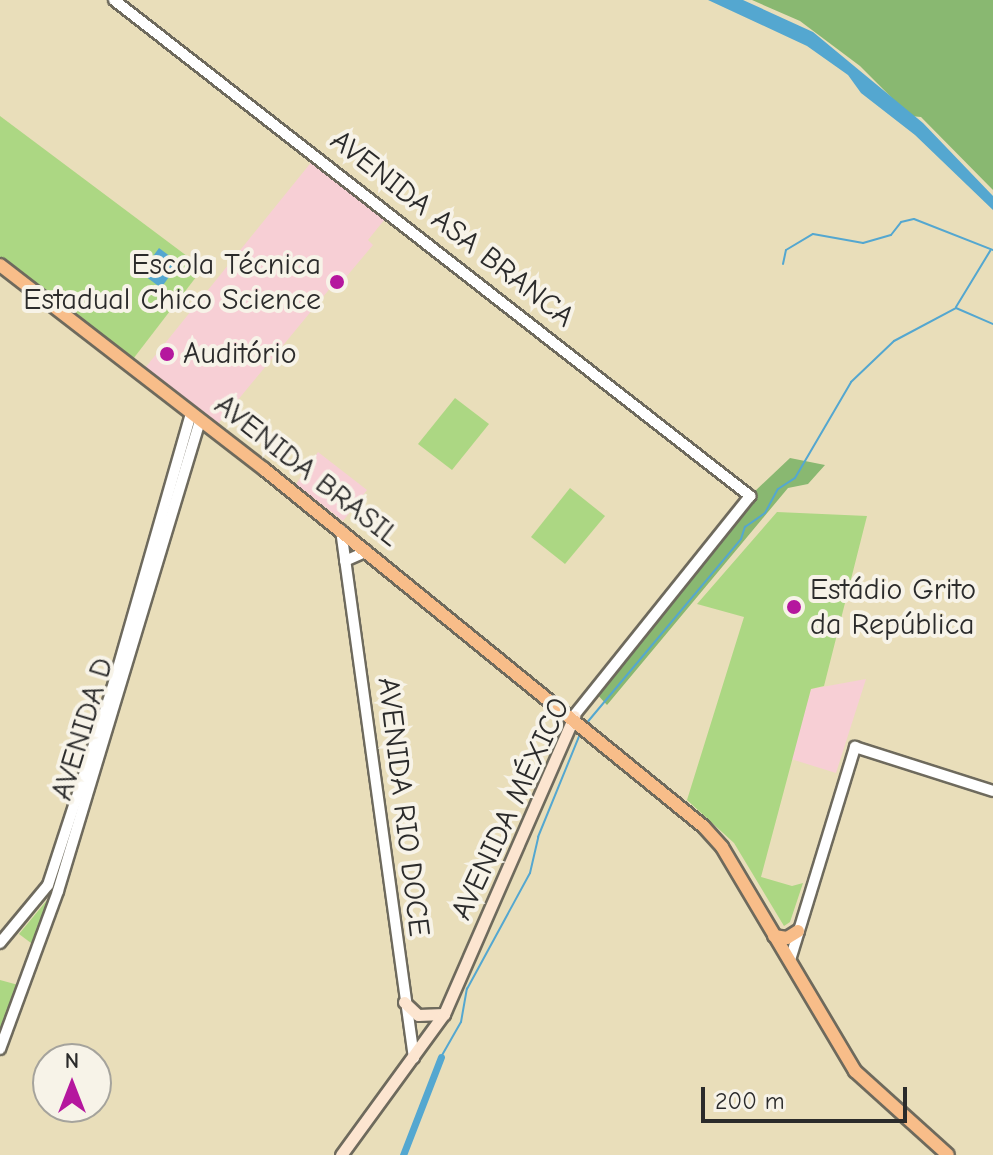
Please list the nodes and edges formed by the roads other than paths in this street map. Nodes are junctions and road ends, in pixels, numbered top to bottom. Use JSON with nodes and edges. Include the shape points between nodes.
{"nodes":[{"id":1,"x":114,"y":0,"type":"edge"},
{"id":2,"x":0,"y":265,"type":"edge"},
{"id":3,"x":196,"y":416,"type":"junction"},
{"id":4,"x":745,"y":502,"type":"joint"},
{"id":5,"x":341,"y":530,"type":"junction"},
{"id":6,"x":367,"y":551,"type":"junction"},
{"id":7,"x":345,"y":561,"type":"junction"},
{"id":8,"x":116,"y":691,"type":"junction"},
{"id":9,"x":577,"y":719,"type":"junction"},
{"id":10,"x":993,"y":791,"type":"edge"},
{"id":11,"x":798,"y":931,"type":"junction"},
{"id":12,"x":774,"y":936,"type":"junction"},
{"id":13,"x":0,"y":943,"type":"edge"},
{"id":14,"x":790,"y":960,"type":"junction"},
{"id":15,"x":404,"y":1002,"type":"junction"},
{"id":16,"x":444,"y":1014,"type":"junction"},
{"id":17,"x":0,"y":1049,"type":"edge"},
{"id":18,"x":414,"y":1060,"type":"junction"},
{"id":19,"x":341,"y":1155,"type":"edge"},
{"id":20,"x":948,"y":1155,"type":"edge"}],
"edges":[{"from":1,"to":4,"type":"street","name":"AVENIDA ASA BRANCA","via":[[522,314],[750,496]]},
{"from":2,"to":3,"type":"main road","name":"AVENIDA BRASIL"},
{"from":3,"to":5,"type":"main road","name":"AVENIDA BRASIL"},
{"from":3,"to":8,"type":"street","name":"AVENIDA D"},
{"from":4,"to":9,"type":"street","name":"AVENIDA MÉXICO"},
{"from":5,"to":6,"type":"main road","name":"AVENIDA BRASIL"},
{"from":5,"to":7,"type":"street","name":"AVENIDA RIO DOCE"},
{"from":6,"to":7,"type":"street"},
{"from":6,"to":9,"type":"main road","name":"AVENIDA BRASIL"},
{"from":7,"to":15,"type":"street","name":"AVENIDA RIO DOCE"},
{"from":8,"to":13,"type":"street","name":"AVENIDA D","via":[[48,885]]},
{"from":8,"to":17,"type":"street","name":"AVENIDA D","via":[[58,891]]},
{"from":9,"to":12,"type":"main road","name":"AVENIDA BRASIL","via":[[722,847]]},
{"from":9,"to":16,"type":"main road","name":"AVENIDA MÉXICO"},
{"from":10,"to":11,"type":"street","via":[[855,747]]},
{"from":11,"to":12,"type":"main road","via":[[787,938]]},
{"from":11,"to":14,"type":"street"},
{"from":12,"to":14,"type":"main road","name":"AVENIDA BRASIL"},
{"from":14,"to":20,"type":"main road","name":"AVENIDA BRASIL","via":[[855,1071]]},
{"from":15,"to":16,"type":"main road","via":[[418,1015]]},
{"from":15,"to":18,"type":"street","name":"AVENIDA RIO DOCE"},
{"from":16,"to":18,"type":"main road","name":"AVENIDA MÉXICO"},
{"from":18,"to":19,"type":"main road","name":"AVENIDA MÉXICO"}]}
